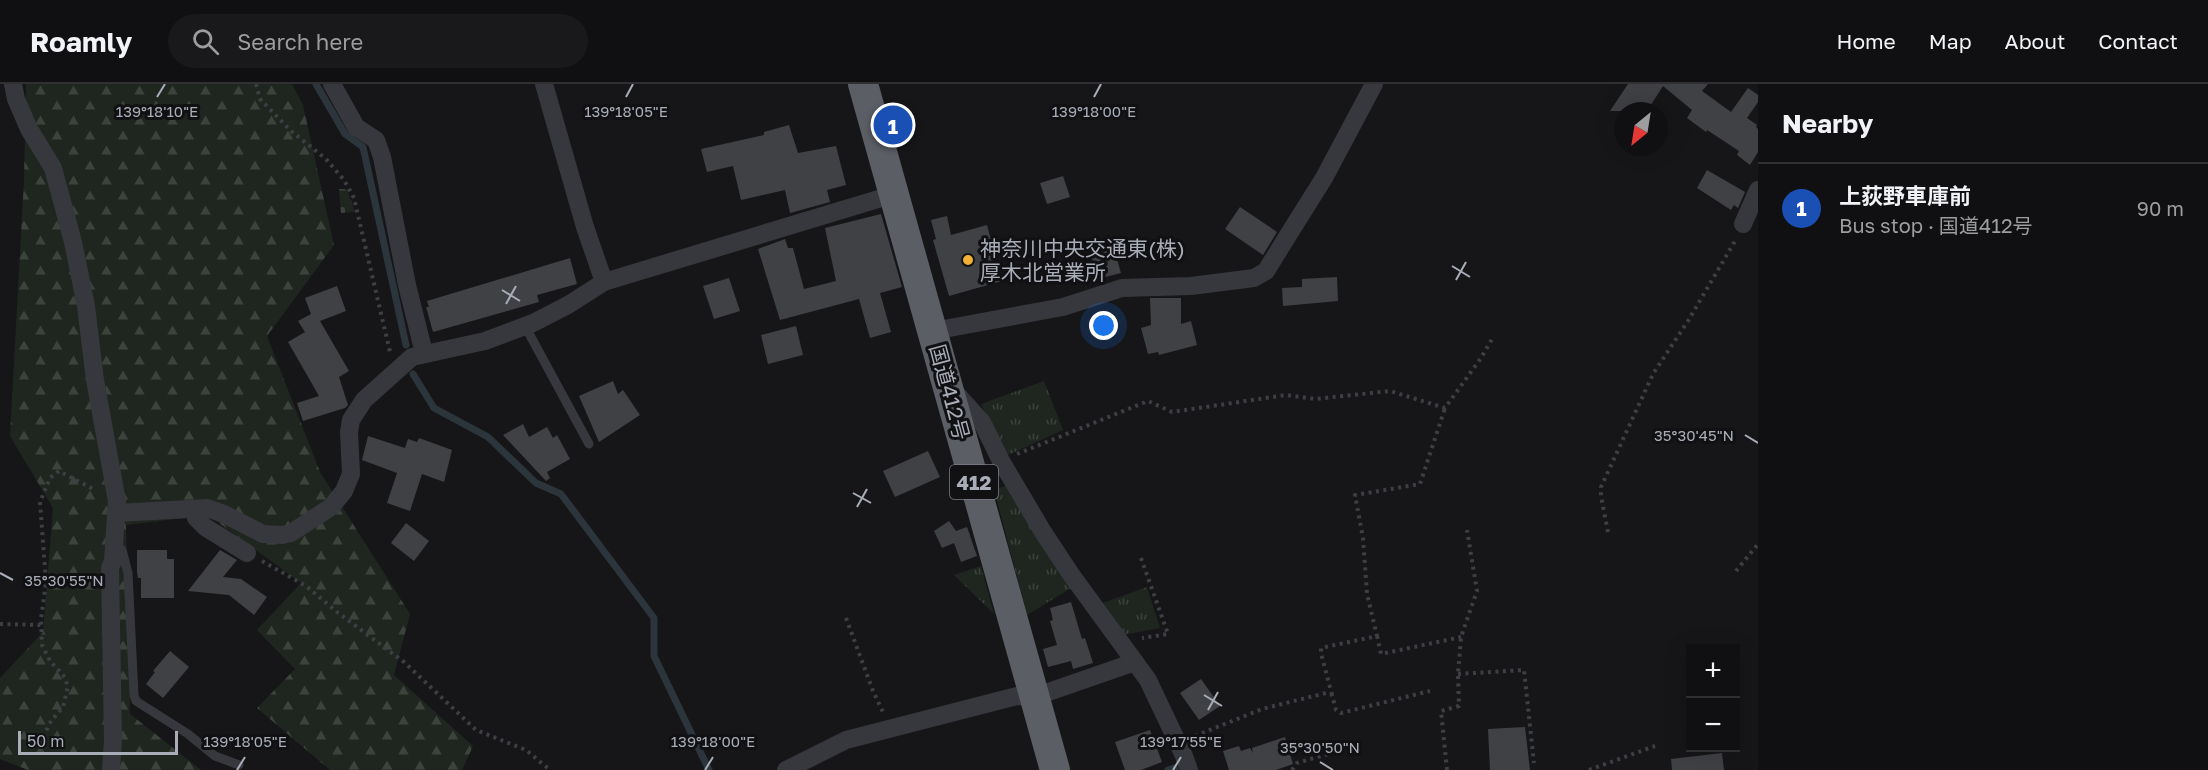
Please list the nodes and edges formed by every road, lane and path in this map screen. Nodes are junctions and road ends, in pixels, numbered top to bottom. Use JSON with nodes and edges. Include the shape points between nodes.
{"nodes":[{"id":1,"x":13,"y":84,"type":"edge"},
{"id":2,"x":256,"y":84,"type":"edge"},
{"id":3,"x":332,"y":84,"type":"edge"},
{"id":4,"x":544,"y":84,"type":"edge"},
{"id":5,"x":863,"y":84,"type":"edge"},
{"id":6,"x":1374,"y":84,"type":"edge"},
{"id":7,"x":1758,"y":190,"type":"edge"},
{"id":8,"x":895,"y":194,"type":"junction"},
{"id":9,"x":1743,"y":224,"type":"joint"},
{"id":10,"x":604,"y":282,"type":"junction"},
{"id":11,"x":525,"y":326,"type":"junction"},
{"id":12,"x":933,"y":331,"type":"junction"},
{"id":13,"x":1492,"y":339,"type":"dead end"},
{"id":14,"x":424,"y":352,"type":"junction"},
{"id":15,"x":401,"y":366,"type":"junction"},
{"id":16,"x":947,"y":383,"type":"junction"},
{"id":17,"x":1445,"y":408,"type":"junction"},
{"id":18,"x":589,"y":444,"type":"dead end"},
{"id":19,"x":1001,"y":461,"type":"junction"},
{"id":20,"x":117,"y":507,"type":"junction"},
{"id":21,"x":194,"y":508,"type":"junction"},
{"id":22,"x":1467,"y":530,"type":"dead end"},
{"id":23,"x":1608,"y":532,"type":"dead end"},
{"id":24,"x":114,"y":542,"type":"junction"},
{"id":25,"x":1758,"y":544,"type":"edge"},
{"id":26,"x":248,"y":553,"type":"joint"},
{"id":27,"x":1141,"y":558,"type":"dead end"},
{"id":28,"x":1736,"y":571,"type":"dead end"},
{"id":29,"x":846,"y":618,"type":"dead end"},
{"id":30,"x":0,"y":624,"type":"edge"},
{"id":31,"x":41,"y":625,"type":"junction"},
{"id":32,"x":1377,"y":636,"type":"junction"},
{"id":33,"x":1461,"y":637,"type":"junction"},
{"id":34,"x":1121,"y":642,"type":"junction"},
{"id":35,"x":1135,"y":662,"type":"junction"},
{"id":36,"x":1458,"y":674,"type":"junction"},
{"id":37,"x":1430,"y":691,"type":"dead end"},
{"id":38,"x":1332,"y":694,"type":"junction"},
{"id":39,"x":1034,"y":697,"type":"junction"},
{"id":40,"x":891,"y":728,"type":"junction"},
{"id":41,"x":1178,"y":743,"type":"junction"},
{"id":42,"x":40,"y":744,"type":"dead end"},
{"id":43,"x":1655,"y":746,"type":"dead end"},
{"id":44,"x":1332,"y":753,"type":"dead end"},
{"id":45,"x":1534,"y":763,"type":"dead end"},
{"id":46,"x":239,"y":765,"type":"dead end"},
{"id":47,"x":111,"y":770,"type":"edge"},
{"id":48,"x":550,"y":770,"type":"edge"},
{"id":49,"x":786,"y":770,"type":"edge"},
{"id":50,"x":1055,"y":770,"type":"edge"},
{"id":51,"x":1189,"y":770,"type":"edge"},
{"id":52,"x":1292,"y":770,"type":"edge"},
{"id":53,"x":1447,"y":770,"type":"edge"},
{"id":54,"x":1589,"y":770,"type":"edge"}],
"edges":[{"from":1,"to":20,"type":"street","via":[[29,129],[53,168],[73,242]]},
{"from":2,"to":15,"type":"path","via":[[260,99],[345,180],[354,198],[389,350]]},
{"from":3,"to":14,"type":"street","via":[[356,127],[376,140],[382,157]]},
{"from":4,"to":10,"type":"street"},
{"from":5,"to":8,"type":"highway","name":"国道412号","number":"412"},
{"from":6,"to":12,"type":"street","via":[[1324,178],[1266,271],[1254,278],[1191,286],[1122,288],[1063,307]]},
{"from":7,"to":9,"type":"street"},
{"from":8,"to":10,"type":"street"},
{"from":8,"to":12,"type":"highway","name":"国道412号","number":"412"},
{"from":9,"to":23,"type":"path","via":[[1653,374],[1601,487]]},
{"from":10,"to":11,"type":"street"},
{"from":11,"to":14,"type":"street","via":[[485,341]]},
{"from":11,"to":18,"type":"lane"},
{"from":12,"to":16,"type":"highway","name":"国道412号","number":"412"},
{"from":13,"to":17,"type":"path"},
{"from":14,"to":15,"type":"street"},
{"from":15,"to":21,"type":"street","via":[[364,400],[351,420],[351,474],[331,507],[291,532],[271,535],[256,532],[207,508]]},
{"from":16,"to":19,"type":"street","via":[[982,422]]},
{"from":16,"to":39,"type":"highway","name":"国道412号","number":"412"},
{"from":17,"to":19,"type":"path","via":[[1390,391],[1315,399],[1286,394],[1172,412],[1143,401]]},
{"from":17,"to":32,"type":"path","via":[[1420,484],[1355,495],[1367,594]]},
{"from":19,"to":34,"type":"street","via":[[1065,565]]},
{"from":20,"to":21,"type":"street"},
{"from":20,"to":24,"type":"street"},
{"from":20,"to":31,"type":"path","via":[[59,471],[50,478],[40,502],[46,582]]},
{"from":21,"to":26,"type":"street","via":[[196,518],[205,526]]},
{"from":22,"to":33,"type":"path","via":[[1477,591]]},
{"from":24,"to":46,"type":"lane","via":[[122,550],[128,573],[136,701],[215,756]]},
{"from":24,"to":47,"type":"street","via":[[110,568]]},
{"from":25,"to":28,"type":"path"},
{"from":26,"to":48,"type":"path","via":[[306,586],[404,662],[476,730],[526,750]]},
{"from":27,"to":34,"type":"path","via":[[1168,634]]},
{"from":29,"to":40,"type":"path"},
{"from":30,"to":31,"type":"path"},
{"from":31,"to":42,"type":"path","via":[[42,645],[68,686],[63,707]]},
{"from":32,"to":33,"type":"path","via":[[1381,654]]},
{"from":32,"to":38,"type":"path","via":[[1321,648]]},
{"from":33,"to":36,"type":"path"},
{"from":34,"to":35,"type":"street"},
{"from":35,"to":39,"type":"street"},
{"from":35,"to":41,"type":"street","via":[[1148,680]]},
{"from":36,"to":45,"type":"path","via":[[1524,670]]},
{"from":36,"to":53,"type":"path","via":[[1459,706],[1441,711]]},
{"from":37,"to":38,"type":"path","via":[[1341,713],[1336,710]]},
{"from":38,"to":41,"type":"path","via":[[1262,709]]},
{"from":39,"to":40,"type":"street","via":[[1017,696]]},
{"from":39,"to":50,"type":"highway","name":"国道412号","number":"412"},
{"from":40,"to":49,"type":"street","via":[[846,740]]},
{"from":41,"to":51,"type":"street"},
{"from":43,"to":54,"type":"path"},
{"from":44,"to":52,"type":"path","via":[[1298,763]]}]}
